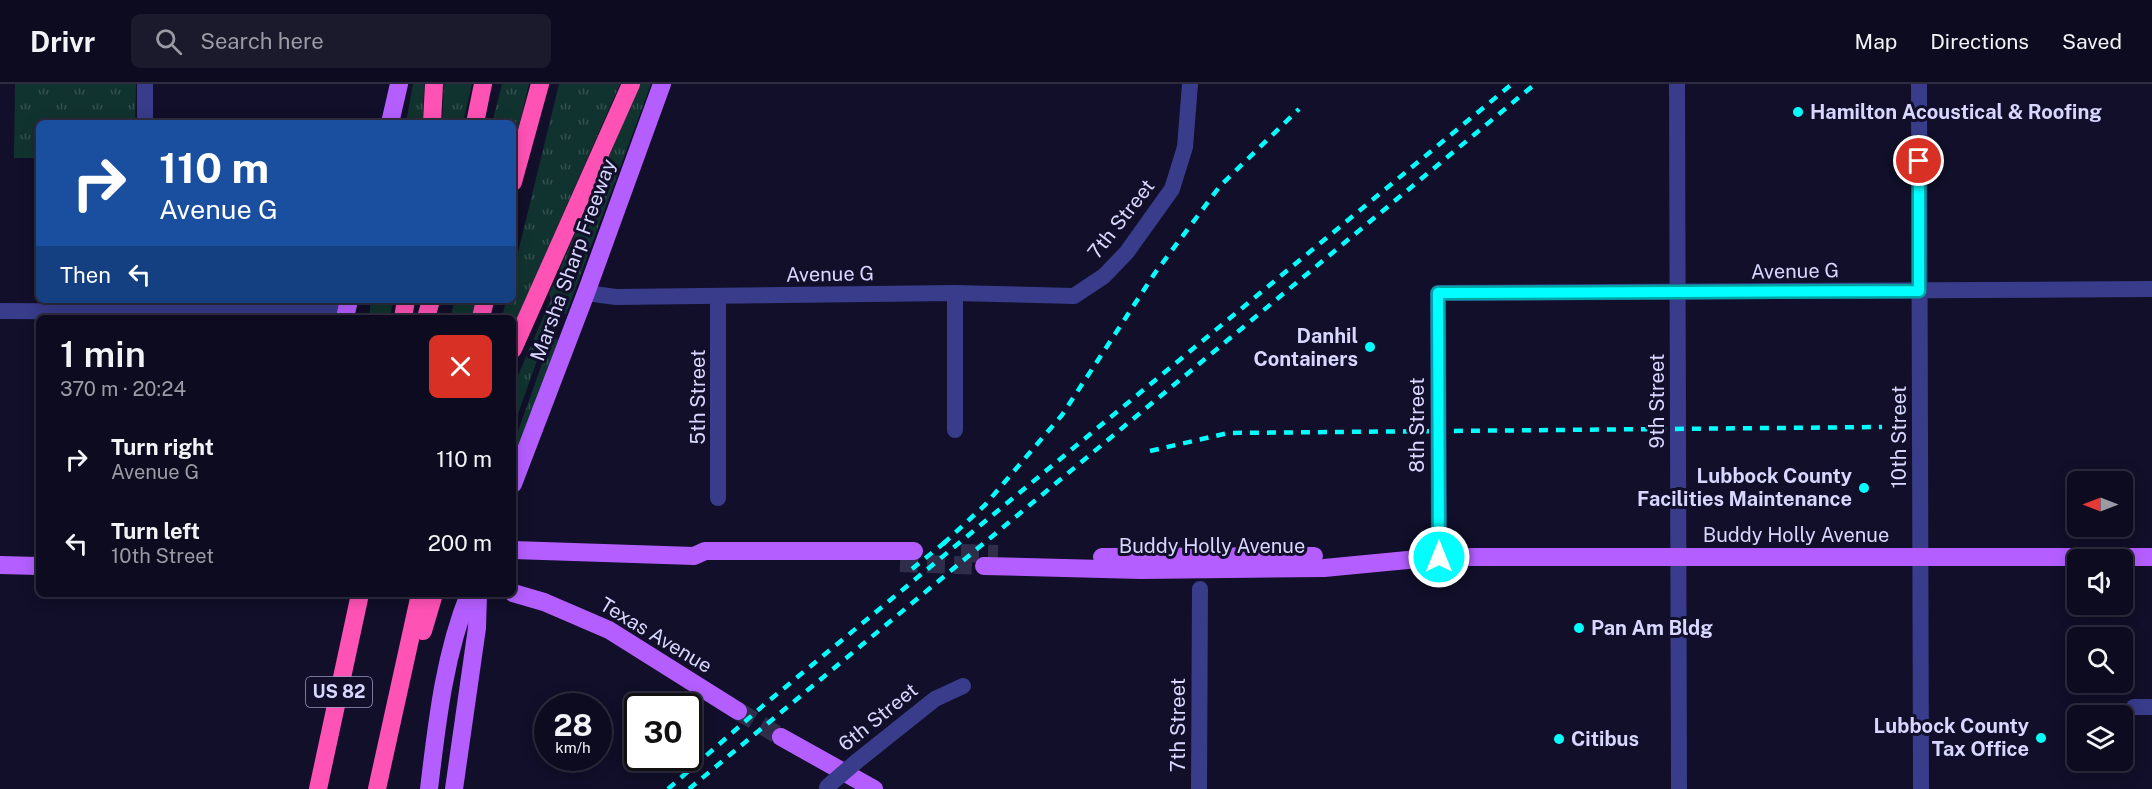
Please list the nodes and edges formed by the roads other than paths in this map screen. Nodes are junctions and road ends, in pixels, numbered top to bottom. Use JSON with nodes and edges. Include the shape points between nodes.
{"nodes":[{"id":1,"x":145,"y":84,"type":"edge"},
{"id":2,"x":399,"y":84,"type":"edge"},
{"id":3,"x":434,"y":84,"type":"edge"},
{"id":4,"x":483,"y":84,"type":"edge"},
{"id":5,"x":540,"y":84,"type":"edge"},
{"id":6,"x":631,"y":84,"type":"edge"},
{"id":7,"x":662,"y":84,"type":"edge"},
{"id":8,"x":1190,"y":84,"type":"edge"},
{"id":9,"x":1677,"y":84,"type":"edge"},
{"id":10,"x":1919,"y":84,"type":"edge"},
{"id":11,"x":145,"y":120,"type":"edge"},
{"id":12,"x":391,"y":120,"type":"edge"},
{"id":13,"x":432,"y":120,"type":"edge"},
{"id":14,"x":476,"y":120,"type":"edge"},
{"id":15,"x":516,"y":171,"type":"edge"},
{"id":16,"x":2152,"y":289,"type":"edge"},
{"id":17,"x":1919,"y":291,"type":"junction"},
{"id":18,"x":586,"y":293,"type":"junction"},
{"id":19,"x":955,"y":293,"type":"junction"},
{"id":20,"x":1438,"y":293,"type":"joint"},
{"id":21,"x":1677,"y":293,"type":"junction"},
{"id":22,"x":718,"y":296,"type":"junction"},
{"id":23,"x":1074,"y":296,"type":"joint"},
{"id":24,"x":145,"y":310,"type":"edge"},
{"id":25,"x":347,"y":310,"type":"edge"},
{"id":26,"x":0,"y":311,"type":"edge"},
{"id":27,"x":516,"y":342,"type":"edge"},
{"id":28,"x":955,"y":430,"type":"dead end"},
{"id":29,"x":516,"y":476,"type":"edge"},
{"id":30,"x":718,"y":498,"type":"dead end"},
{"id":31,"x":516,"y":550,"type":"edge"},
{"id":32,"x":914,"y":551,"type":"tunnel mouth"},
{"id":33,"x":998,"y":554,"type":"tunnel mouth"},
{"id":34,"x":694,"y":556,"type":"junction"},
{"id":35,"x":1439,"y":557,"type":"junction"},
{"id":36,"x":1678,"y":557,"type":"junction"},
{"id":37,"x":1920,"y":557,"type":"junction"},
{"id":38,"x":2152,"y":557,"type":"edge"},
{"id":39,"x":900,"y":563,"type":"tunnel mouth"},
{"id":40,"x":0,"y":565,"type":"edge"},
{"id":41,"x":36,"y":566,"type":"edge"},
{"id":42,"x":984,"y":566,"type":"tunnel mouth"},
{"id":43,"x":1200,"y":589,"type":"dead end"},
{"id":44,"x":516,"y":594,"type":"edge"},
{"id":45,"x":359,"y":597,"type":"edge"},
{"id":46,"x":419,"y":597,"type":"edge"},
{"id":47,"x":433,"y":597,"type":"edge"},
{"id":48,"x":468,"y":597,"type":"edge"},
{"id":49,"x":478,"y":597,"type":"edge"},
{"id":50,"x":963,"y":686,"type":"dead end"},
{"id":51,"x":2134,"y":708,"type":"dead end"},
{"id":52,"x":2152,"y":708,"type":"edge"},
{"id":53,"x":738,"y":711,"type":"tunnel mouth"},
{"id":54,"x":781,"y":737,"type":"tunnel mouth"},
{"id":55,"x":378,"y":784,"type":"edge"},
{"id":56,"x":826,"y":788,"type":"edge"},
{"id":57,"x":318,"y":789,"type":"edge"},
{"id":58,"x":429,"y":789,"type":"edge"},
{"id":59,"x":454,"y":789,"type":"edge"},
{"id":60,"x":874,"y":789,"type":"edge"},
{"id":61,"x":1199,"y":789,"type":"edge"},
{"id":62,"x":1679,"y":789,"type":"edge"},
{"id":63,"x":1921,"y":789,"type":"edge"}],
"edges":[{"from":1,"to":11,"type":"street"},
{"from":2,"to":12,"type":"main road"},
{"from":3,"to":13,"type":"highway"},
{"from":4,"to":14,"type":"highway"},
{"from":5,"to":15,"type":"highway"},
{"from":6,"to":27,"type":"highway"},
{"from":7,"to":18,"type":"main road","name":"Marsha Sharp Freeway"},
{"from":8,"to":23,"type":"street","name":"7th Street","via":[[1185,147],[1172,189],[1127,252],[1104,276]]},
{"from":9,"to":21,"type":"street","name":"9th Street"},
{"from":10,"to":17,"type":"street","name":"10th Street"},
{"from":16,"to":17,"type":"street","name":"Avenue G"},
{"from":17,"to":21,"type":"street","name":"Avenue G"},
{"from":17,"to":37,"type":"street","name":"10th Street"},
{"from":18,"to":22,"type":"street","name":"Avenue G","via":[[616,297]]},
{"from":18,"to":29,"type":"main road","name":"Marsha Sharp Freeway"},
{"from":19,"to":22,"type":"street","name":"Avenue G"},
{"from":19,"to":23,"type":"street","name":"Avenue G"},
{"from":19,"to":28,"type":"street"},
{"from":20,"to":21,"type":"street","name":"Avenue G"},
{"from":20,"to":35,"type":"street","name":"8th Street"},
{"from":21,"to":36,"type":"street","name":"9th Street"},
{"from":22,"to":30,"type":"street","name":"5th Street"},
{"from":24,"to":25,"type":"street"},
{"from":24,"to":26,"type":"street"},
{"from":31,"to":34,"type":"main road"},
{"from":32,"to":34,"type":"main road","via":[[705,551]]},
{"from":33,"to":35,"type":"main road","name":"Buddy Holly Avenue"},
{"from":34,"to":39,"type":"main road","via":[[705,561]]},
{"from":35,"to":36,"type":"main road","name":"Buddy Holly Avenue"},
{"from":35,"to":42,"type":"main road","name":"Buddy Holly Avenue","via":[[1324,568],[1141,570]]},
{"from":36,"to":37,"type":"main road","name":"Buddy Holly Avenue"},
{"from":36,"to":62,"type":"street","name":"9th Street"},
{"from":37,"to":38,"type":"main road","name":"Buddy Holly Avenue"},
{"from":37,"to":63,"type":"street","name":"10th Street"},
{"from":40,"to":41,"type":"main road"},
{"from":43,"to":61,"type":"street","name":"7th Street"},
{"from":44,"to":53,"type":"main road","name":"Texas Avenue","via":[[609,630]]},
{"from":45,"to":57,"type":"highway","number":"US 82"},
{"from":46,"to":55,"type":"highway"},
{"from":47,"to":55,"type":"highway"},
{"from":48,"to":58,"type":"main road","via":[[456,625]]},
{"from":49,"to":59,"type":"main road"},
{"from":50,"to":56,"type":"street","name":"6th Street","bridge":true,"via":[[935,699]]},
{"from":51,"to":52,"type":"street"},
{"from":54,"to":60,"type":"main road"}]}
